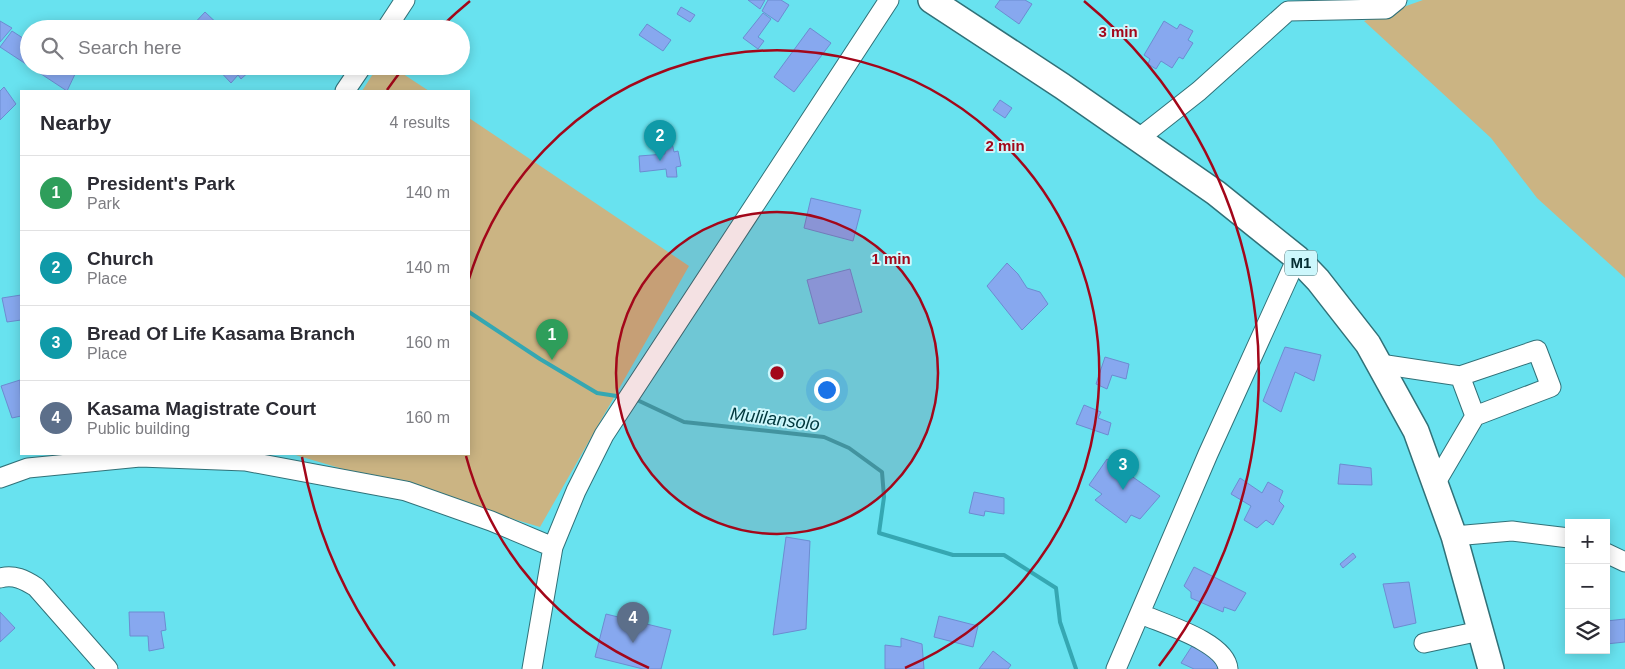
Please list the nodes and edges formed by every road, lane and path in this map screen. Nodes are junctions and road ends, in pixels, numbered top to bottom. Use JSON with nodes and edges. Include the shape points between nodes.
{"nodes":[{"id":1,"x":405,"y":0,"type":"edge"},
{"id":2,"x":889,"y":0,"type":"edge"},
{"id":3,"x":931,"y":0,"type":"edge"},
{"id":4,"x":1391,"y":4,"type":"edge"},
{"id":5,"x":392,"y":20,"type":"edge"},
{"id":6,"x":356,"y":75,"type":"edge"},
{"id":7,"x":347,"y":90,"type":"edge"},
{"id":8,"x":1138,"y":139,"type":"junction"},
{"id":9,"x":1297,"y":258,"type":"junction"},
{"id":10,"x":1380,"y":364,"type":"junction"},
{"id":11,"x":1460,"y":376,"type":"junction"},
{"id":12,"x":1475,"y":416,"type":"junction"},
{"id":13,"x":244,"y":457,"type":"edge"},
{"id":14,"x":0,"y":478,"type":"edge"},
{"id":15,"x":1435,"y":484,"type":"junction"},
{"id":16,"x":1454,"y":536,"type":"junction"},
{"id":17,"x":1565,"y":538,"type":"edge"},
{"id":18,"x":553,"y":547,"type":"junction"},
{"id":19,"x":1610,"y":555,"type":"edge"},
{"id":20,"x":1625,"y":562,"type":"edge"},
{"id":21,"x":0,"y":578,"type":"edge"},
{"id":22,"x":1141,"y":614,"type":"junction"},
{"id":23,"x":1480,"y":631,"type":"junction"},
{"id":24,"x":1424,"y":643,"type":"dead end"},
{"id":25,"x":108,"y":669,"type":"edge"},
{"id":26,"x":532,"y":669,"type":"edge"},
{"id":27,"x":1116,"y":669,"type":"edge"},
{"id":28,"x":1228,"y":669,"type":"edge"},
{"id":29,"x":1491,"y":669,"type":"edge"}],
"edges":[{"from":1,"to":5,"type":"street"},
{"from":2,"to":18,"type":"street","via":[[604,435]]},
{"from":3,"to":8,"type":"main road","number":"M1"},
{"from":4,"to":8,"type":"street","via":[[1288,11],[1199,91]]},
{"from":6,"to":7,"type":"street"},
{"from":8,"to":9,"type":"main road","number":"M1","via":[[1216,194]]},
{"from":9,"to":10,"type":"main road","number":"M1","via":[[1342,310]]},
{"from":9,"to":22,"type":"street","via":[[1208,454]]},
{"from":10,"to":11,"type":"street"},
{"from":10,"to":15,"type":"main road","number":"M1","via":[[1416,431]]},
{"from":11,"to":12,"type":"street"},
{"from":11,"to":12,"type":"street","via":[[1537,350],[1551,387]]},
{"from":12,"to":15,"type":"street"},
{"from":13,"to":14,"type":"street","via":[[140,457],[28,468]]},
{"from":13,"to":18,"type":"street","via":[[406,491]]},
{"from":15,"to":16,"type":"main road","number":"M1"},
{"from":16,"to":17,"type":"street","via":[[1512,531]]},
{"from":16,"to":23,"type":"main road","number":"M1"},
{"from":18,"to":26,"type":"street"},
{"from":19,"to":20,"type":"street"},
{"from":21,"to":25,"type":"street","via":[[23,579],[36,587]]},
{"from":22,"to":27,"type":"street"},
{"from":22,"to":28,"type":"street","via":[[1215,648],[1225,659]]},
{"from":23,"to":24,"type":"street"},
{"from":23,"to":29,"type":"main road","number":"M1"}]}
